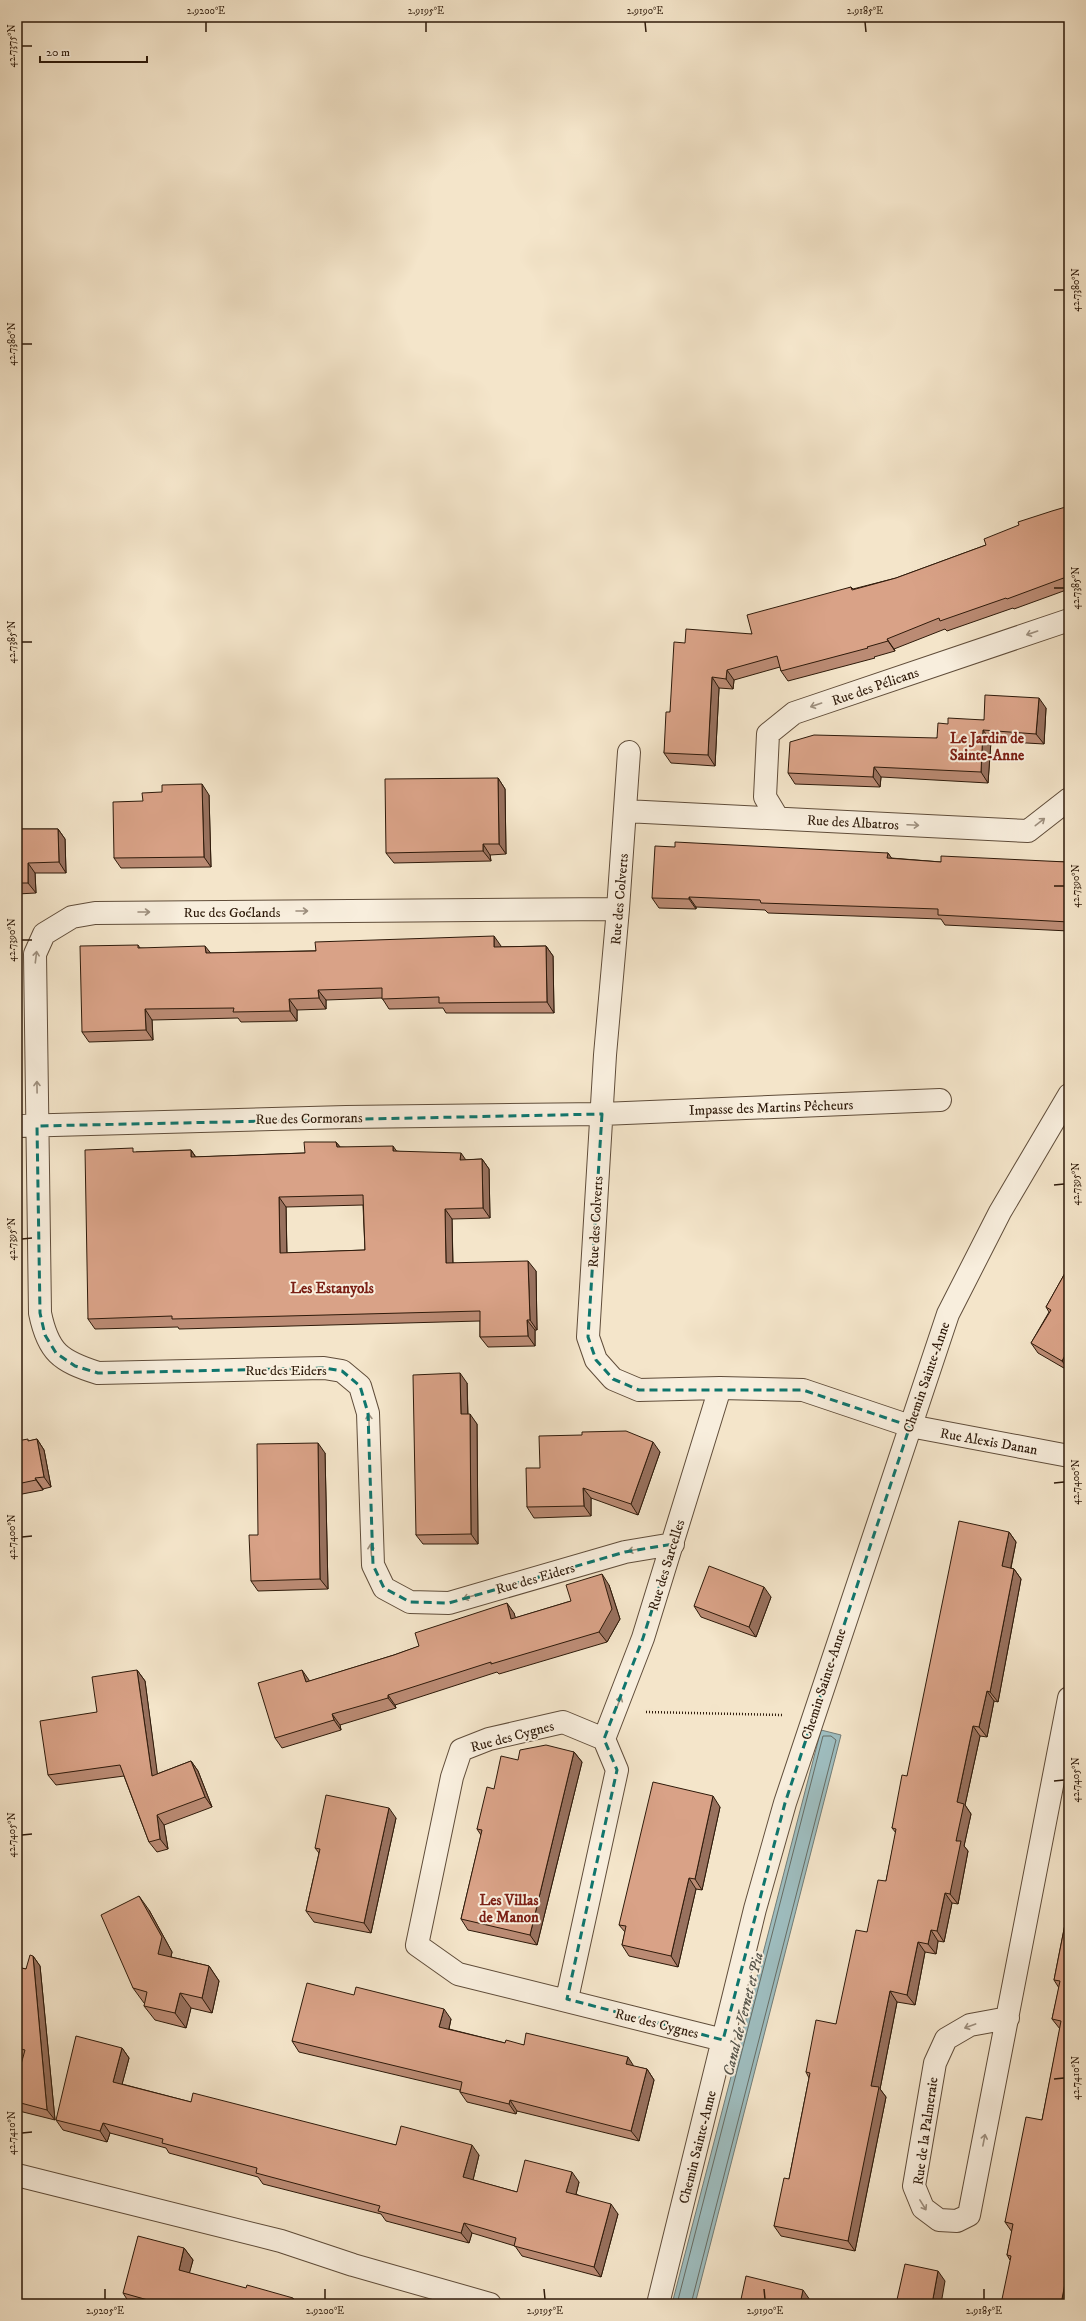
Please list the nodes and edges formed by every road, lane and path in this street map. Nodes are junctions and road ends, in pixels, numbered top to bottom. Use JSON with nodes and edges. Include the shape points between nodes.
{"nodes":[{"id":1,"x":1069,"y":620,"type":"edge"},
{"id":2,"x":629,"y":752,"type":"dead end"},
{"id":3,"x":1069,"y":799,"type":"edge"},
{"id":4,"x":625,"y":810,"type":"junction"},
{"id":5,"x":777,"y":818,"type":"junction"},
{"id":6,"x":618,"y":909,"type":"junction"},
{"id":7,"x":1069,"y":1095,"type":"edge"},
{"id":8,"x":940,"y":1100,"type":"dead end"},
{"id":9,"x":602,"y":1114,"type":"junction"},
{"id":10,"x":27,"y":1126,"type":"edge"},
{"id":11,"x":720,"y":1388,"type":"junction"},
{"id":12,"x":910,"y":1426,"type":"junction"},
{"id":13,"x":1069,"y":1456,"type":"edge"},
{"id":14,"x":673,"y":1544,"type":"junction"},
{"id":15,"x":1069,"y":1698,"type":"edge"},
{"id":16,"x":617,"y":1707,"type":"junction"},
{"id":17,"x":814,"y":1710,"type":"junction"},
{"id":18,"x":604,"y":1739,"type":"junction"},
{"id":19,"x":567,"y":2000,"type":"junction"},
{"id":20,"x":1008,"y":2018,"type":"junction"},
{"id":21,"x":723,"y":2040,"type":"junction"},
{"id":22,"x":17,"y":2175,"type":"edge"},
{"id":23,"x":490,"y":2304,"type":"edge"},
{"id":24,"x":658,"y":2304,"type":"edge"}],
"edges":[{"from":1,"to":5,"type":"street","name":"Rue des Pélicans","one_way":true,"via":[[794,713],[768,734],[765,797]]},
{"from":2,"to":4,"type":"street","name":"Rue des Colverts"},
{"from":5,"to":3,"type":"street","name":"Rue des Albatros","one_way":true,"via":[[1028,831]]},
{"from":4,"to":5,"type":"street","name":"Rue des Albatros"},
{"from":4,"to":6,"type":"street","name":"Rue des Colverts"},
{"from":6,"to":9,"type":"street","name":"Rue des Colverts","via":[[604,1055]]},
{"from":10,"to":6,"type":"street","name":"Rue des Goélands","one_way":true,"via":[[35,954],[44,934],[72,917],[95,913]]},
{"from":7,"to":12,"type":"street","name":"Chemin Sainte-Anne","via":[[1000,1212],[948,1314]]},
{"from":8,"to":9,"type":"street","name":"Impasse des Martins Pêcheurs"},
{"from":9,"to":10,"type":"street","name":"Rue des Cormorans","via":[[354,1117]]},
{"from":9,"to":11,"type":"street","name":"Rue des Colverts","via":[[588,1337],[596,1360],[613,1379],[639,1390]]},
{"from":14,"to":10,"type":"street","name":"Rue des Eiders","one_way":true,"via":[[625,1552],[449,1603],[410,1602],[384,1588],[373,1565],[371,1545],[368,1413],[360,1386],[342,1371],[324,1368],[98,1373],[74,1366],[56,1353],[45,1335],[40,1313]]},
{"from":11,"to":12,"type":"street","name":"Rue des Colverts","via":[[803,1390]]},
{"from":11,"to":14,"type":"street","name":"Rue des Sarcelles"},
{"from":12,"to":13,"type":"street","name":"Rue Alexis Danan"},
{"from":12,"to":17,"type":"street","name":"Chemin Sainte-Anne"},
{"from":16,"to":14,"type":"street","name":"Rue des Sarcelles","one_way":true,"via":[[643,1638]]},
{"from":15,"to":20,"type":"street","name":"Rue de la Palmeraie"},
{"from":16,"to":17,"type":"path","via":[[632,1712],[776,1716]]},
{"from":16,"to":18,"type":"street","name":"Rue des Sarcelles"},
{"from":17,"to":21,"type":"street","name":"Chemin Sainte-Anne","via":[[755,1908]]},
{"from":18,"to":19,"type":"street","via":[[617,1770]]},
{"from":18,"to":19,"type":"street","name":"Rue des Cygnes","via":[[564,1722],[489,1739],[461,1750],[452,1777],[417,1945],[458,1974]]},
{"from":19,"to":21,"type":"street","name":"Rue des Cygnes"},
{"from":20,"to":20,"type":"street","name":"Rue de la Palmeraie","one_way":true,"via":[[970,2025],[946,2039],[935,2063],[914,2186],[923,2208],[939,2220],[957,2220],[969,2215]]},
{"from":21,"to":24,"type":"street","name":"Chemin Sainte-Anne"},
{"from":22,"to":23,"type":"street","via":[[281,2241],[353,2265]]}]}
